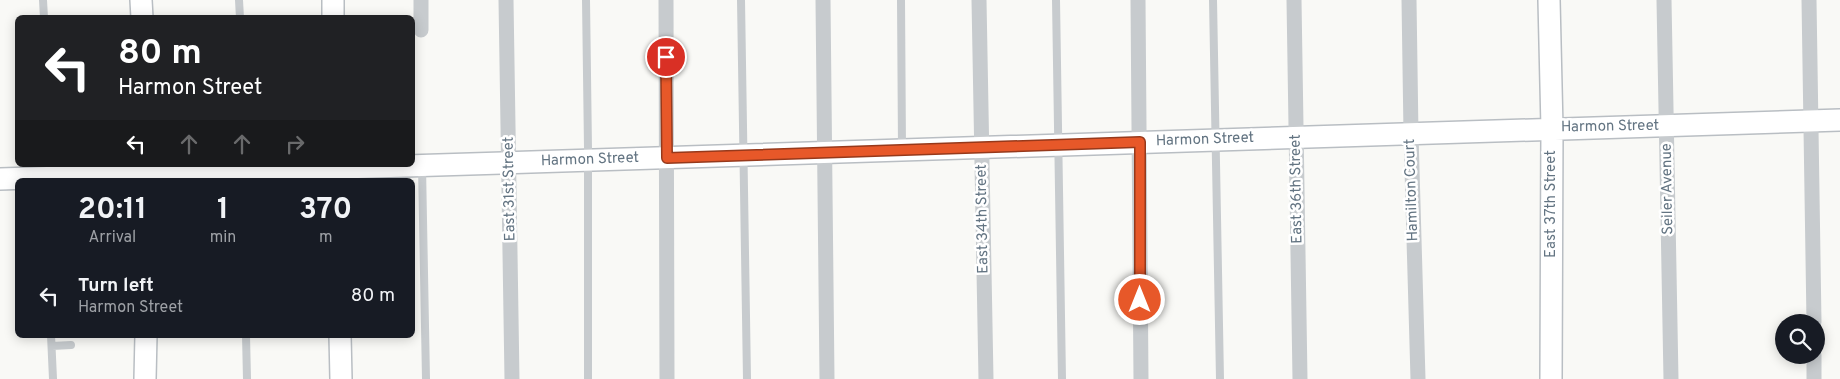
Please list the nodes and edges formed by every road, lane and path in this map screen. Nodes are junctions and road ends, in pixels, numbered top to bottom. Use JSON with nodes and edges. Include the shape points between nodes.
{"nodes":[{"id":1,"x":43,"y":0,"type":"edge"},
{"id":2,"x":142,"y":0,"type":"edge"},
{"id":3,"x":240,"y":0,"type":"edge"},
{"id":4,"x":333,"y":0,"type":"edge"},
{"id":5,"x":421,"y":0,"type":"edge"},
{"id":6,"x":506,"y":0,"type":"edge"},
{"id":7,"x":586,"y":0,"type":"edge"},
{"id":8,"x":666,"y":0,"type":"edge"},
{"id":9,"x":741,"y":0,"type":"edge"},
{"id":10,"x":823,"y":0,"type":"edge"},
{"id":11,"x":901,"y":0,"type":"edge"},
{"id":12,"x":979,"y":0,"type":"edge"},
{"id":13,"x":1056,"y":0,"type":"edge"},
{"id":14,"x":1138,"y":0,"type":"edge"},
{"id":15,"x":1213,"y":0,"type":"edge"},
{"id":16,"x":1294,"y":0,"type":"edge"},
{"id":17,"x":1409,"y":0,"type":"edge"},
{"id":18,"x":1549,"y":0,"type":"edge"},
{"id":19,"x":1664,"y":0,"type":"edge"},
{"id":20,"x":1809,"y":0,"type":"edge"},
{"id":21,"x":44,"y":15,"type":"edge"},
{"id":22,"x":142,"y":15,"type":"edge"},
{"id":23,"x":240,"y":15,"type":"edge"},
{"id":24,"x":334,"y":15,"type":"edge"},
{"id":25,"x":421,"y":30,"type":"dead end"},
{"id":26,"x":1840,"y":120,"type":"edge"},
{"id":27,"x":1812,"y":121,"type":"junction"},
{"id":28,"x":1666,"y":125,"type":"junction"},
{"id":29,"x":1552,"y":128,"type":"junction"},
{"id":30,"x":1411,"y":134,"type":"junction"},
{"id":31,"x":1296,"y":138,"type":"junction"},
{"id":32,"x":1215,"y":140,"type":"junction"},
{"id":33,"x":1140,"y":142,"type":"junction"},
{"id":34,"x":1058,"y":145,"type":"junction"},
{"id":35,"x":982,"y":147,"type":"junction"},
{"id":36,"x":902,"y":150,"type":"junction"},
{"id":37,"x":825,"y":152,"type":"junction"},
{"id":38,"x":743,"y":155,"type":"junction"},
{"id":39,"x":667,"y":158,"type":"junction"},
{"id":40,"x":587,"y":161,"type":"junction"},
{"id":41,"x":509,"y":163,"type":"junction"},
{"id":42,"x":422,"y":165,"type":"junction"},
{"id":43,"x":415,"y":166,"type":"edge"},
{"id":44,"x":394,"y":167,"type":"edge"},
{"id":45,"x":338,"y":171,"type":"edge"},
{"id":46,"x":243,"y":172,"type":"edge"},
{"id":47,"x":148,"y":173,"type":"edge"},
{"id":48,"x":46,"y":176,"type":"edge"},
{"id":49,"x":15,"y":178,"type":"edge"},
{"id":50,"x":15,"y":178,"type":"edge"},
{"id":51,"x":0,"y":179,"type":"edge"},
{"id":52,"x":1814,"y":314,"type":"edge"},
{"id":53,"x":51,"y":338,"type":"edge"},
{"id":54,"x":146,"y":338,"type":"edge"},
{"id":55,"x":246,"y":338,"type":"edge"},
{"id":56,"x":340,"y":338,"type":"edge"},
{"id":57,"x":72,"y":345,"type":"dead end"},
{"id":58,"x":52,"y":346,"type":"junction"},
{"id":59,"x":1814,"y":364,"type":"edge"},
{"id":60,"x":53,"y":379,"type":"edge"},
{"id":61,"x":145,"y":379,"type":"edge"},
{"id":62,"x":246,"y":379,"type":"edge"},
{"id":63,"x":341,"y":379,"type":"edge"},
{"id":64,"x":426,"y":379,"type":"edge"},
{"id":65,"x":512,"y":379,"type":"edge"},
{"id":66,"x":588,"y":379,"type":"edge"},
{"id":67,"x":667,"y":379,"type":"edge"},
{"id":68,"x":747,"y":379,"type":"edge"},
{"id":69,"x":827,"y":379,"type":"edge"},
{"id":70,"x":986,"y":379,"type":"edge"},
{"id":71,"x":1062,"y":379,"type":"edge"},
{"id":72,"x":1140,"y":379,"type":"edge"},
{"id":73,"x":1220,"y":379,"type":"edge"},
{"id":74,"x":1300,"y":379,"type":"edge"},
{"id":75,"x":1418,"y":379,"type":"edge"},
{"id":76,"x":1550,"y":379,"type":"edge"},
{"id":77,"x":1671,"y":379,"type":"edge"},
{"id":78,"x":1814,"y":379,"type":"edge"}],
"edges":[{"from":1,"to":21,"type":"lane"},
{"from":2,"to":22,"type":"main road"},
{"from":3,"to":23,"type":"lane"},
{"from":4,"to":24,"type":"main road"},
{"from":5,"to":25,"type":"street"},
{"from":6,"to":41,"type":"street","name":"East 31st Street"},
{"from":7,"to":40,"type":"lane"},
{"from":8,"to":39,"type":"street"},
{"from":9,"to":38,"type":"lane"},
{"from":10,"to":37,"type":"street"},
{"from":11,"to":36,"type":"lane"},
{"from":12,"to":35,"type":"street","name":"East 34th Street"},
{"from":13,"to":34,"type":"lane"},
{"from":14,"to":33,"type":"street"},
{"from":15,"to":32,"type":"lane"},
{"from":16,"to":31,"type":"street","name":"East 36th Street"},
{"from":17,"to":30,"type":"street","name":"Hamilton Court"},
{"from":18,"to":29,"type":"main road","name":"East 37th Street"},
{"from":19,"to":28,"type":"street","name":"Seiler Avenue"},
{"from":20,"to":27,"type":"street"},
{"from":26,"to":27,"type":"main road","name":"Harmon Street"},
{"from":27,"to":28,"type":"main road","name":"Harmon Street"},
{"from":27,"to":52,"type":"street"},
{"from":28,"to":29,"type":"main road","name":"Harmon Street"},
{"from":28,"to":77,"type":"street","name":"Seiler Avenue"},
{"from":29,"to":30,"type":"main road","name":"Harmon Street"},
{"from":29,"to":76,"type":"main road","name":"East 37th Street"},
{"from":30,"to":31,"type":"main road","name":"Harmon Street"},
{"from":30,"to":75,"type":"street","name":"Hamilton Court"},
{"from":31,"to":32,"type":"main road","name":"Harmon Street"},
{"from":31,"to":74,"type":"street","name":"East 36th Street"},
{"from":32,"to":33,"type":"main road","name":"Harmon Street"},
{"from":32,"to":73,"type":"lane"},
{"from":33,"to":34,"type":"main road","name":"Harmon Street"},
{"from":33,"to":72,"type":"street"},
{"from":34,"to":35,"type":"main road","name":"Harmon Street"},
{"from":34,"to":71,"type":"lane"},
{"from":35,"to":36,"type":"main road","name":"Harmon Street"},
{"from":35,"to":70,"type":"street","name":"East 34th Street"},
{"from":36,"to":37,"type":"main road","name":"Harmon Street"},
{"from":37,"to":38,"type":"main road","name":"Harmon Street"},
{"from":37,"to":69,"type":"street"},
{"from":38,"to":39,"type":"main road","name":"Harmon Street"},
{"from":38,"to":68,"type":"lane"},
{"from":39,"to":40,"type":"main road","name":"Harmon Street"},
{"from":39,"to":67,"type":"street"},
{"from":40,"to":41,"type":"main road","name":"Harmon Street"},
{"from":40,"to":66,"type":"lane"},
{"from":41,"to":42,"type":"main road","name":"Harmon Street"},
{"from":41,"to":65,"type":"street","name":"East 31st Street"},
{"from":42,"to":43,"type":"main road","name":"Harmon Street"},
{"from":42,"to":64,"type":"lane"},
{"from":44,"to":45,"type":"main road","name":"Harmon Street"},
{"from":45,"to":46,"type":"main road","name":"Harmon Street"},
{"from":46,"to":47,"type":"main road","name":"Harmon Street"},
{"from":47,"to":48,"type":"main road","name":"Harmon Street"},
{"from":48,"to":50,"type":"main road","name":"Harmon Street"},
{"from":49,"to":51,"type":"main road","name":"Harmon Street"},
{"from":53,"to":58,"type":"lane"},
{"from":54,"to":61,"type":"main road"},
{"from":55,"to":62,"type":"lane"},
{"from":56,"to":63,"type":"main road"},
{"from":57,"to":58,"type":"lane"},
{"from":58,"to":60,"type":"lane"},
{"from":59,"to":78,"type":"street"}]}
